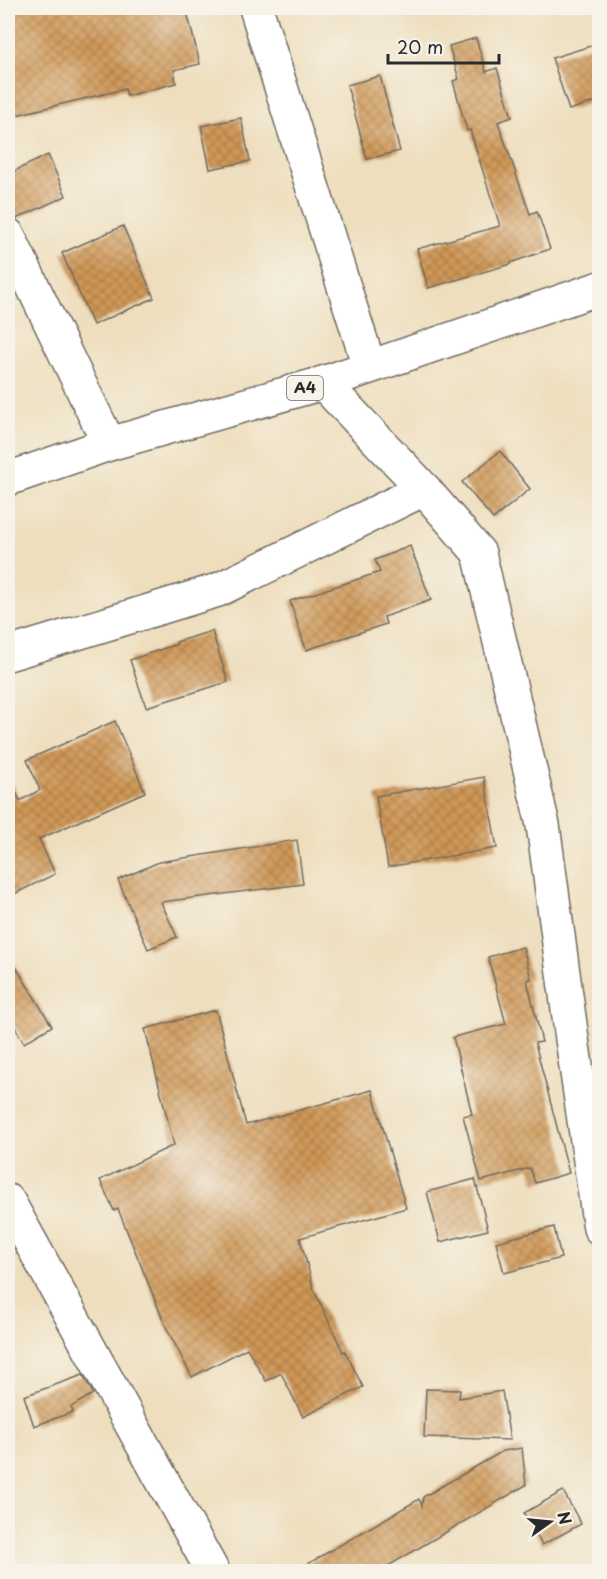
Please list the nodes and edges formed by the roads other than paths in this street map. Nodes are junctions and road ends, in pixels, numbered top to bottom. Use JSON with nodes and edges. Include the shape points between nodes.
{"nodes":[{"id":1,"x":256,"y":8,"type":"edge"},
{"id":2,"x":8,"y":234,"type":"edge"},
{"id":3,"x":600,"y":288,"type":"edge"},
{"id":4,"x":369,"y":366,"type":"junction"},
{"id":5,"x":323,"y":383,"type":"junction"},
{"id":6,"x":109,"y":444,"type":"junction"},
{"id":7,"x":8,"y":479,"type":"edge"},
{"id":8,"x":424,"y":489,"type":"junction"},
{"id":9,"x":8,"y":654,"type":"edge"},
{"id":10,"x":8,"y":1201,"type":"edge"},
{"id":11,"x":600,"y":1228,"type":"edge"},
{"id":12,"x":213,"y":1572,"type":"edge"}],
"edges":[{"from":1,"to":4,"type":"main road"},
{"from":2,"to":6,"type":"main road"},
{"from":3,"to":4,"type":"main road","number":"A4"},
{"from":4,"to":5,"type":"main road","number":"A4"},
{"from":5,"to":6,"type":"main road","number":"A4"},
{"from":5,"to":8,"type":"main road"},
{"from":6,"to":7,"type":"main road","number":"A4"},
{"from":8,"to":9,"type":"main road","via":[[218,590]]},
{"from":8,"to":11,"type":"main road","via":[[479,553],[482,564],[543,825]]},
{"from":10,"to":12,"type":"main road"}]}
